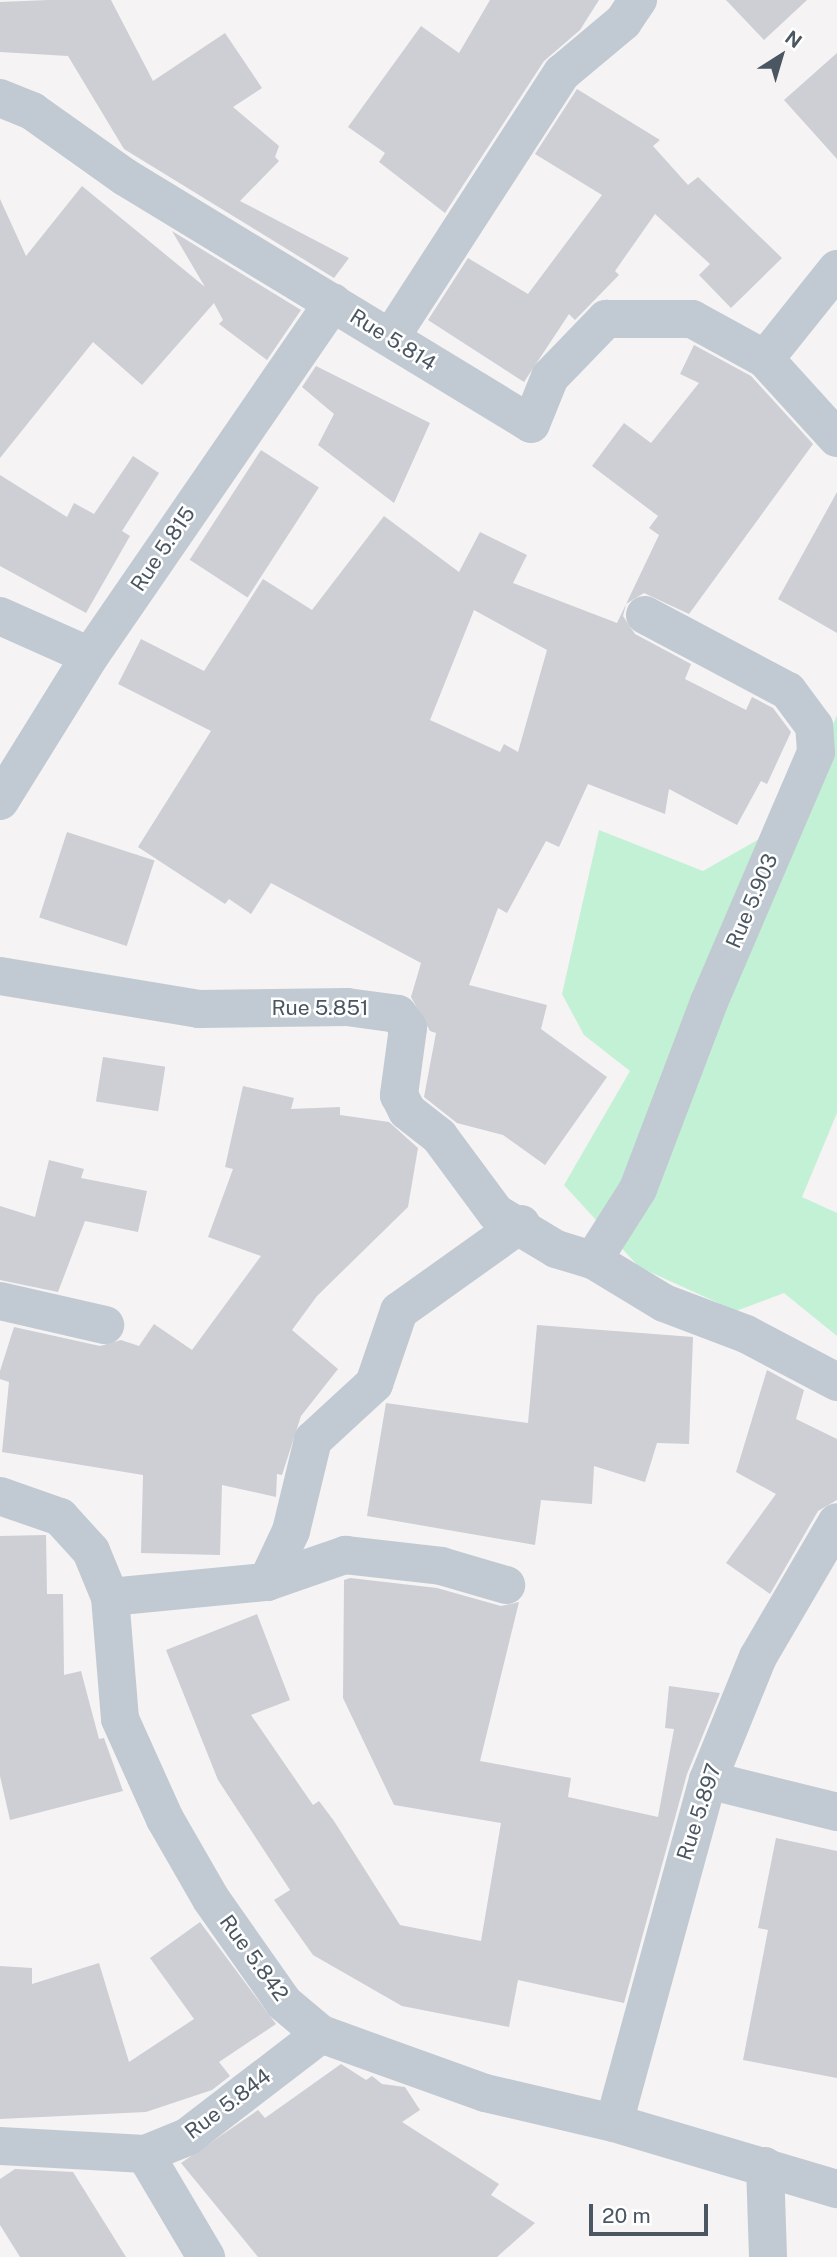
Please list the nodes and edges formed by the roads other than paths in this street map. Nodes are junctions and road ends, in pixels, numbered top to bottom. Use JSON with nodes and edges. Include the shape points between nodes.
{"nodes":[{"id":1,"x":638,"y":0,"type":"edge"},
{"id":2,"x":0,"y":98,"type":"edge"},
{"id":3,"x":837,"y":269,"type":"edge"},
{"id":4,"x":333,"y":302,"type":"junction"},
{"id":5,"x":391,"y":337,"type":"junction"},
{"id":6,"x":765,"y":359,"type":"junction"},
{"id":7,"x":837,"y":438,"type":"edge"},
{"id":8,"x":645,"y":615,"type":"dead end"},
{"id":9,"x":0,"y":616,"type":"edge"},
{"id":10,"x":90,"y":656,"type":"junction"},
{"id":11,"x":0,"y":801,"type":"edge"},
{"id":12,"x":0,"y":976,"type":"edge"},
{"id":13,"x":521,"y":1224,"type":"junction"},
{"id":14,"x":593,"y":1260,"type":"junction"},
{"id":15,"x":0,"y":1301,"type":"edge"},
{"id":16,"x":105,"y":1325,"type":"dead end"},
{"id":17,"x":837,"y":1382,"type":"edge"},
{"id":18,"x":0,"y":1496,"type":"edge"},
{"id":19,"x":837,"y":1522,"type":"edge"},
{"id":20,"x":267,"y":1582,"type":"junction"},
{"id":21,"x":506,"y":1585,"type":"dead end"},
{"id":22,"x":110,"y":1597,"type":"junction"},
{"id":23,"x":708,"y":1780,"type":"junction"},
{"id":24,"x":837,"y":1812,"type":"edge"},
{"id":25,"x":321,"y":2034,"type":"junction"},
{"id":26,"x":614,"y":2123,"type":"junction"},
{"id":27,"x":0,"y":2146,"type":"edge"},
{"id":28,"x":145,"y":2154,"type":"junction"},
{"id":29,"x":765,"y":2166,"type":"junction"},
{"id":30,"x":837,"y":2189,"type":"edge"},
{"id":31,"x":206,"y":2257,"type":"edge"},
{"id":32,"x":768,"y":2257,"type":"edge"}],
"edges":[{"from":1,"to":5,"type":"street","via":[[623,22],[562,73]]},
{"from":2,"to":4,"type":"street","name":"Rue 5.814","via":[[32,111],[125,177]]},
{"from":3,"to":6,"type":"street"},
{"from":4,"to":5,"type":"street","name":"Rue 5.814"},
{"from":4,"to":10,"type":"street","name":"Rue 5.815"},
{"from":5,"to":6,"type":"street","name":"Rue 5.814","via":[[531,424],[550,377],[606,319],[692,319]]},
{"from":6,"to":7,"type":"street"},
{"from":8,"to":14,"type":"street","name":"Rue 5.903","via":[[788,691],[814,726],[816,752],[709,1002],[643,1178]]},
{"from":9,"to":10,"type":"street"},
{"from":10,"to":11,"type":"street","name":"Rue 5.815"},
{"from":12,"to":13,"type":"street","name":"Rue 5.851","via":[[199,1009],[382,1007],[398,1014],[408,1028],[399,1095],[407,1111],[439,1136],[496,1213]]},
{"from":13,"to":14,"type":"street","name":"Rue 5.851","via":[[555,1249]]},
{"from":13,"to":20,"type":"street","via":[[400,1311],[374,1384],[313,1440],[291,1531]]},
{"from":14,"to":17,"type":"street","name":"Rue 5.851","via":[[664,1303],[746,1334]]},
{"from":15,"to":16,"type":"street"},
{"from":18,"to":22,"type":"street","name":"Rue 5.842","via":[[60,1517],[91,1550]]},
{"from":19,"to":23,"type":"street","name":"Rue 5.897","via":[[758,1657]]},
{"from":20,"to":21,"type":"street","via":[[345,1555],[441,1566]]},
{"from":20,"to":22,"type":"street"},
{"from":22,"to":25,"type":"street","name":"Rue 5.842","via":[[120,1719],[165,1819],[211,1899],[284,2003]]},
{"from":23,"to":24,"type":"street"},
{"from":23,"to":26,"type":"street","name":"Rue 5.897"},
{"from":25,"to":26,"type":"street","name":"Rue 5.842","via":[[485,2093]]},
{"from":25,"to":28,"type":"street","name":"Rue 5.844","via":[[187,2137]]},
{"from":26,"to":29,"type":"street","name":"Rue 5.842"},
{"from":27,"to":28,"type":"street","name":"Rue 5.844"},
{"from":28,"to":31,"type":"street"},
{"from":29,"to":30,"type":"street","name":"Rue 5.842"},
{"from":29,"to":32,"type":"street"}]}
